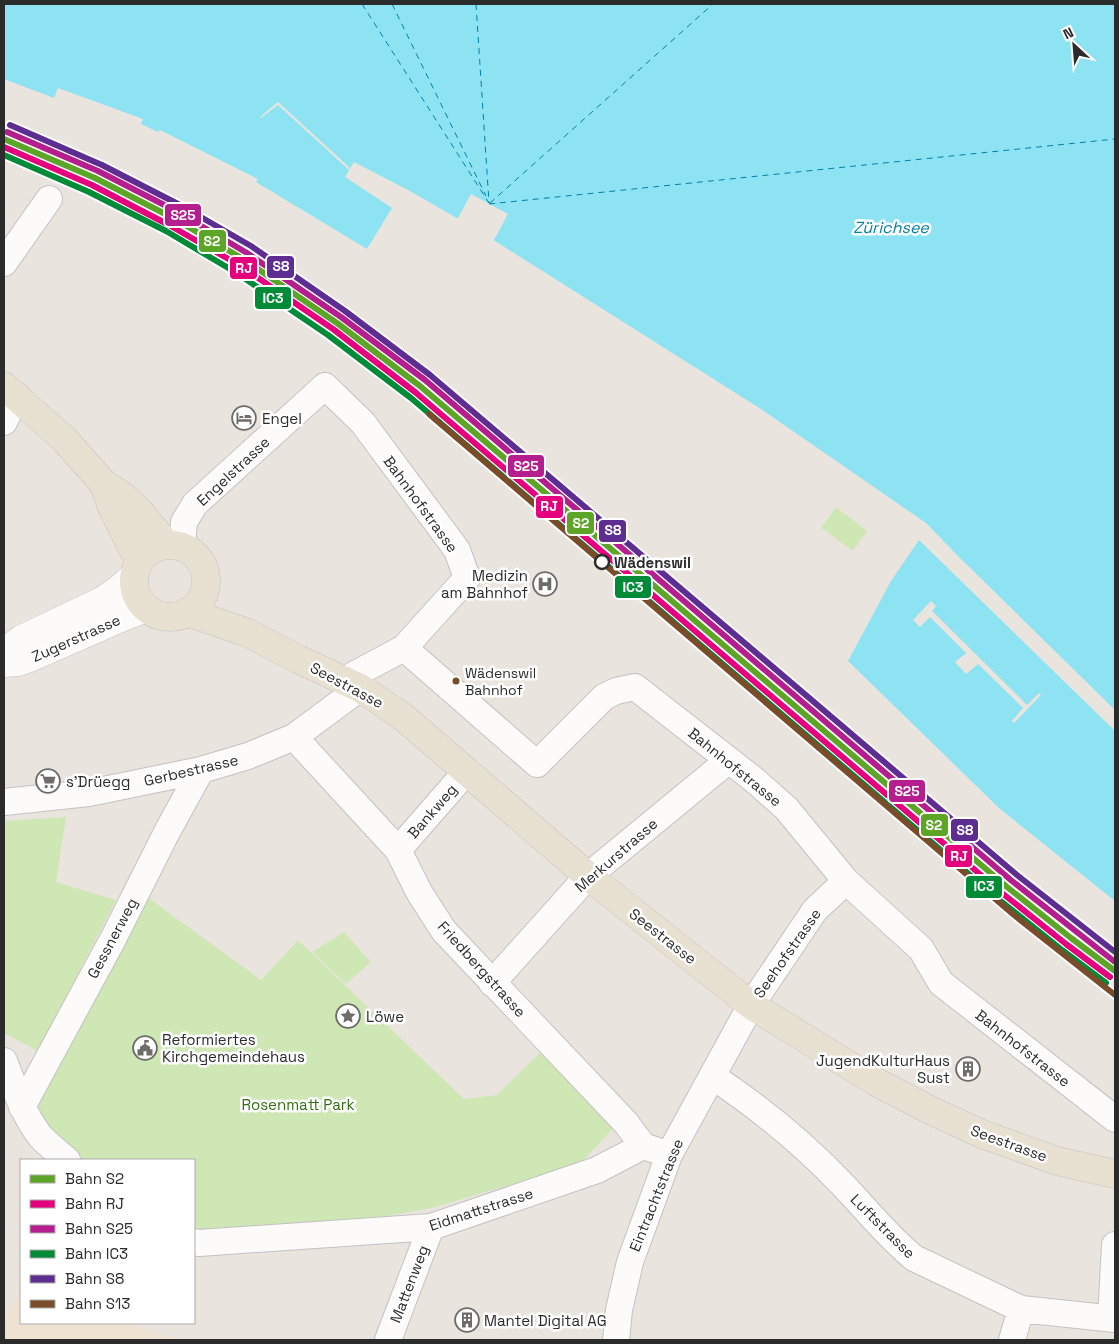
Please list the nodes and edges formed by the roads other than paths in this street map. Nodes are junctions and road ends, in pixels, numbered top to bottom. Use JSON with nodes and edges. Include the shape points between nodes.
{"nodes":[{"id":1,"x":50,"y":200,"type":"dead end"},
{"id":2,"x":4,"y":263,"type":"edge"},
{"id":3,"x":325,"y":386,"type":"joint"},
{"id":4,"x":10,"y":391,"type":"edge"},
{"id":5,"x":4,"y":422,"type":"edge"},
{"id":6,"x":104,"y":484,"type":"junction"},
{"id":7,"x":174,"y":546,"type":"junction"},
{"id":8,"x":137,"y":569,"type":"junction"},
{"id":9,"x":206,"y":584,"type":"junction"},
{"id":10,"x":147,"y":608,"type":"junction"},
{"id":11,"x":187,"y":612,"type":"junction"},
{"id":12,"x":248,"y":633,"type":"junction"},
{"id":13,"x":404,"y":648,"type":"junction"},
{"id":14,"x":4,"y":652,"type":"edge"},
{"id":15,"x":4,"y":663,"type":"edge"},
{"id":16,"x":352,"y":684,"type":"junction"},
{"id":17,"x":294,"y":737,"type":"junction"},
{"id":18,"x":729,"y":760,"type":"junction"},
{"id":19,"x":201,"y":770,"type":"junction"},
{"id":20,"x":466,"y":772,"type":"junction"},
{"id":21,"x":4,"y":802,"type":"edge"},
{"id":22,"x":398,"y":850,"type":"junction"},
{"id":23,"x":588,"y":876,"type":"junction"},
{"id":24,"x":846,"y":880,"type":"junction"},
{"id":25,"x":492,"y":982,"type":"junction"},
{"id":26,"x":751,"y":1006,"type":"junction"},
{"id":27,"x":4,"y":1061,"type":"edge"},
{"id":28,"x":712,"y":1076,"type":"junction"},
{"id":29,"x":22,"y":1107,"type":"junction"},
{"id":30,"x":1115,"y":1119,"type":"edge"},
{"id":31,"x":643,"y":1146,"type":"junction"},
{"id":32,"x":668,"y":1155,"type":"junction"},
{"id":33,"x":65,"y":1159,"type":"edge"},
{"id":34,"x":1115,"y":1174,"type":"edge"},
{"id":35,"x":431,"y":1227,"type":"junction"},
{"id":36,"x":195,"y":1242,"type":"edge"},
{"id":37,"x":1115,"y":1245,"type":"edge"},
{"id":38,"x":1021,"y":1309,"type":"junction"},
{"id":39,"x":1113,"y":1318,"type":"edge"},
{"id":40,"x":388,"y":1340,"type":"edge"},
{"id":41,"x":616,"y":1340,"type":"edge"},
{"id":42,"x":1012,"y":1340,"type":"edge"}],
"edges":[{"from":1,"to":2,"type":"street"},
{"from":3,"to":7,"type":"street","name":"Engelstrasse","via":[[195,504]]},
{"from":3,"to":13,"type":"street","name":"Bahnhofstrasse","via":[[363,424],[457,550],[467,578]]},
{"from":4,"to":5,"type":"street"},
{"from":4,"to":6,"type":"main road","via":[[64,439]]},
{"from":6,"to":7,"type":"main road","via":[[123,496]]},
{"from":6,"to":8,"type":"main road"},
{"from":7,"to":8,"type":"main road","via":[[159,546],[151,550]]},
{"from":7,"to":9,"type":"main road","via":[[191,551],[198,558]]},
{"from":8,"to":10,"type":"main road","via":[[135,591]]},
{"from":8,"to":14,"type":"main road","name":"Zugerstrasse","via":[[118,590],[102,601],[22,639]]},
{"from":9,"to":11,"type":"main road","via":[[200,600]]},
{"from":9,"to":12,"type":"main road","name":"Seestrasse"},
{"from":10,"to":11,"type":"main road","via":[[162,616],[179,616]]},
{"from":10,"to":15,"type":"main road","name":"Zugerstrasse","via":[[32,658]]},
{"from":11,"to":12,"type":"main road","name":"Seestrasse"},
{"from":12,"to":16,"type":"main road","name":"Seestrasse"},
{"from":13,"to":16,"type":"street","name":"Bahnhofstrasse"},
{"from":13,"to":18,"type":"street","name":"Bahnhofstrasse","via":[[537,764],[604,697],[616,690],[635,687]]},
{"from":16,"to":17,"type":"street","name":"Gerbestrasse"},
{"from":16,"to":20,"type":"main road","name":"Seestrasse","via":[[402,716]]},
{"from":17,"to":19,"type":"street","name":"Gerbestrasse","via":[[248,756]]},
{"from":17,"to":22,"type":"street","name":"Friedbergstrasse"},
{"from":18,"to":23,"type":"street","name":"Merkurstrasse"},
{"from":18,"to":24,"type":"street","name":"Bahnhofstrasse","via":[[786,808]]},
{"from":19,"to":21,"type":"street","name":"Gerbestrasse","via":[[89,793]]},
{"from":19,"to":29,"type":"street","name":"Gessnerweg"},
{"from":20,"to":22,"type":"street","name":"Bankweg"},
{"from":20,"to":23,"type":"main road","name":"Seestrasse"},
{"from":22,"to":25,"type":"street","name":"Friedbergstrasse","via":[[444,931]]},
{"from":23,"to":25,"type":"street","name":"Merkurstrasse"},
{"from":23,"to":26,"type":"main road","name":"Seestrasse"},
{"from":24,"to":26,"type":"street","name":"Seehofstrasse","via":[[815,910]]},
{"from":24,"to":30,"type":"street","name":"Bahnhofstrasse","via":[[920,949],[941,983]]},
{"from":25,"to":31,"type":"street","name":"Friedbergstrasse","via":[[626,1123]]},
{"from":26,"to":28,"type":"street","name":"Eintrachtstrasse"},
{"from":26,"to":34,"type":"main road","name":"Seestrasse","via":[[876,1082],[932,1111],[982,1134],[1057,1161]]},
{"from":27,"to":29,"type":"street"},
{"from":28,"to":32,"type":"street","name":"Eintrachtstrasse"},
{"from":28,"to":38,"type":"street","name":"Luftstrasse","via":[[792,1136],[914,1258]]},
{"from":29,"to":33,"type":"street","via":[[41,1137]]},
{"from":31,"to":32,"type":"street"},
{"from":31,"to":35,"type":"street","name":"Eidmattstrasse","via":[[597,1170]]},
{"from":32,"to":41,"type":"street","name":"Eintrachtstrasse","via":[[630,1262]]},
{"from":35,"to":36,"type":"street","name":"Eidmattstrasse"},
{"from":35,"to":40,"type":"street","name":"Mattenweg"},
{"from":37,"to":39,"type":"street"},
{"from":38,"to":39,"type":"street","name":"Luftstrasse"},
{"from":38,"to":42,"type":"street"}]}
